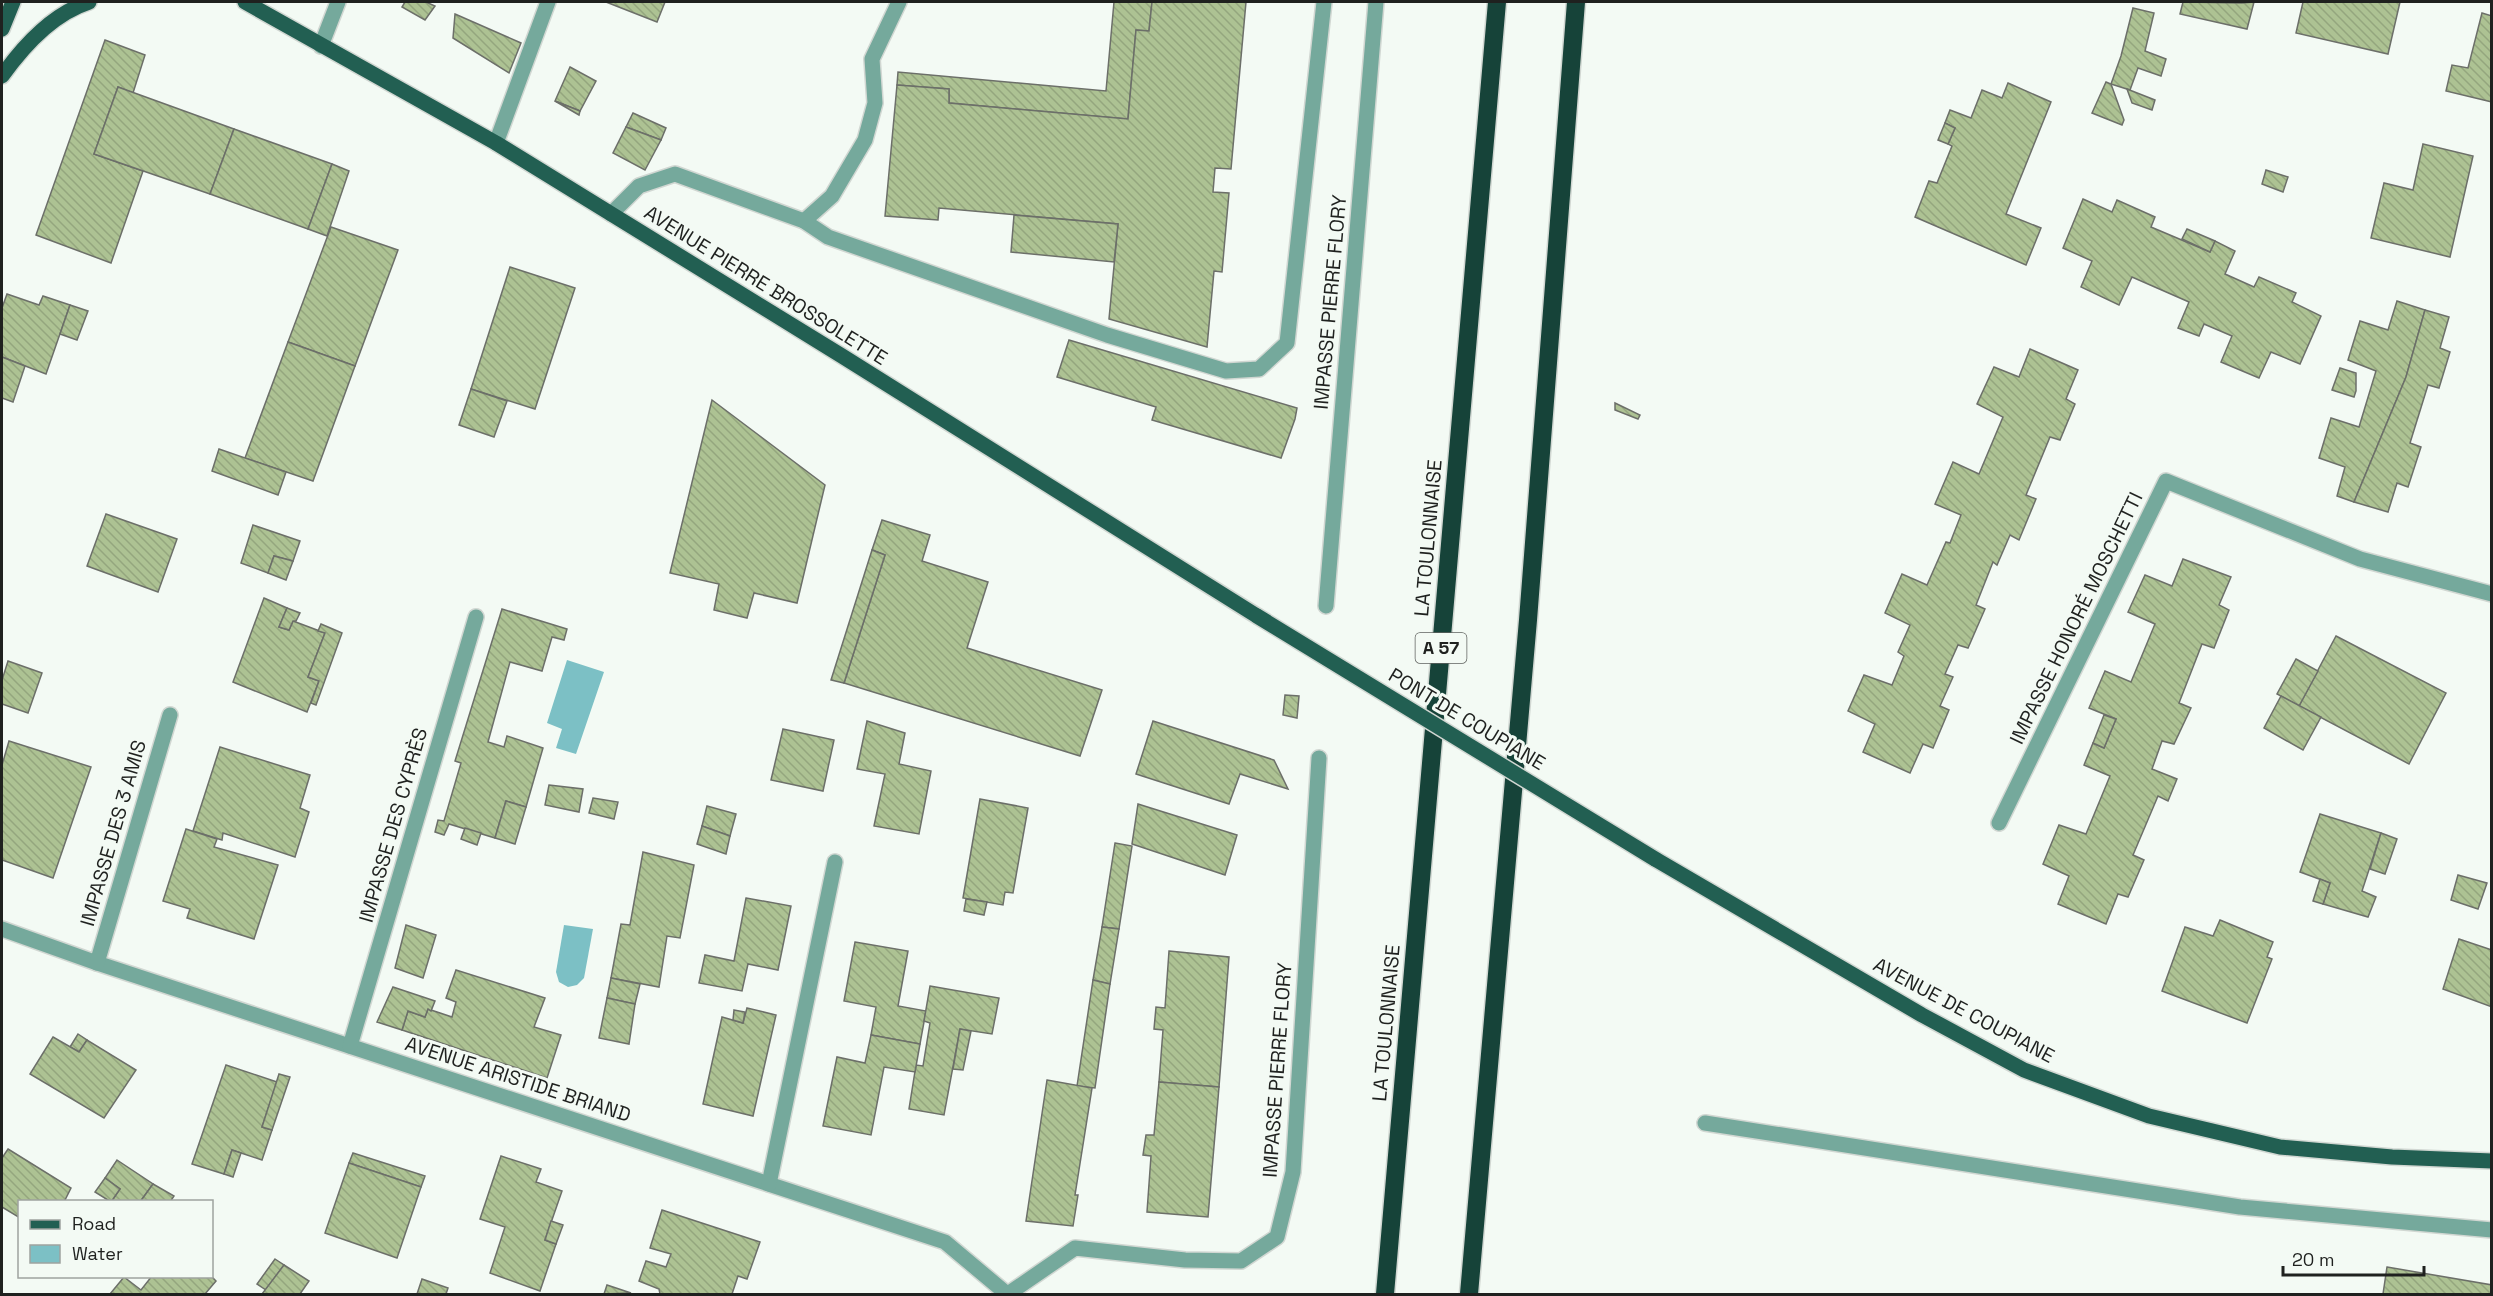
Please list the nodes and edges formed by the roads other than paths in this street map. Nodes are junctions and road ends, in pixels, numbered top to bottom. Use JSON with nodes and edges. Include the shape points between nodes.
{"nodes":[{"id":1,"x":13,"y":2,"type":"edge"},
{"id":2,"x":89,"y":2,"type":"edge"},
{"id":3,"x":245,"y":2,"type":"edge"},
{"id":4,"x":338,"y":2,"type":"edge"},
{"id":5,"x":548,"y":2,"type":"edge"},
{"id":6,"x":899,"y":2,"type":"edge"},
{"id":7,"x":1324,"y":2,"type":"edge"},
{"id":8,"x":1376,"y":2,"type":"edge"},
{"id":9,"x":1497,"y":2,"type":"edge"},
{"id":10,"x":1576,"y":2,"type":"edge"},
{"id":11,"x":2,"y":30,"type":"edge"},
{"id":12,"x":321,"y":46,"type":"junction"},
{"id":13,"x":2,"y":76,"type":"edge"},
{"id":14,"x":496,"y":143,"type":"junction"},
{"id":15,"x":611,"y":214,"type":"junction"},
{"id":16,"x":804,"y":221,"type":"junction"},
{"id":17,"x":2492,"y":594,"type":"edge"},
{"id":18,"x":1326,"y":606,"type":"dead end"},
{"id":19,"x":1257,"y":616,"type":"joint"},
{"id":20,"x":476,"y":617,"type":"dead end"},
{"id":21,"x":170,"y":715,"type":"dead end"},
{"id":22,"x":1318,"y":758,"type":"dead end"},
{"id":23,"x":1999,"y":823,"type":"dead end"},
{"id":24,"x":1655,"y":859,"type":"joint"},
{"id":25,"x":835,"y":862,"type":"dead end"},
{"id":26,"x":2,"y":929,"type":"edge"},
{"id":27,"x":97,"y":963,"type":"junction"},
{"id":28,"x":350,"y":1046,"type":"junction"},
{"id":29,"x":1705,"y":1123,"type":"dead end"},
{"id":30,"x":2492,"y":1161,"type":"edge"},
{"id":31,"x":769,"y":1184,"type":"junction"},
{"id":32,"x":2492,"y":1230,"type":"edge"},
{"id":33,"x":1007,"y":1294,"type":"edge"},
{"id":34,"x":1385,"y":1294,"type":"edge"},
{"id":35,"x":1469,"y":1294,"type":"edge"}],
"edges":[{"from":1,"to":11,"type":"main road"},
{"from":2,"to":13,"type":"main road","via":[[42,28]]},
{"from":3,"to":12,"type":"main road","name":"AVENUE PIERRE BROSSOLETTE"},
{"from":4,"to":12,"type":"street"},
{"from":5,"to":14,"type":"street"},
{"from":6,"to":16,"type":"street","via":[[872,58],[875,104],[865,140],[832,196]]},
{"from":7,"to":16,"type":"street","via":[[1287,343],[1258,369],[1226,371],[1107,335],[828,237]]},
{"from":8,"to":18,"type":"street","name":"IMPASSE PIERRE FLORY"},
{"from":9,"to":34,"type":"highway","name":"LA TOULONNAISE","number":"A 57"},
{"from":10,"to":35,"type":"highway","via":[[1528,620]]},
{"from":12,"to":14,"type":"main road","name":"AVENUE PIERRE BROSSOLETTE"},
{"from":14,"to":15,"type":"main road","name":"AVENUE PIERRE BROSSOLETTE"},
{"from":15,"to":16,"type":"street","via":[[639,186],[675,174]]},
{"from":15,"to":19,"type":"main road","name":"AVENUE PIERRE BROSSOLETTE"},
{"from":17,"to":23,"type":"street","name":"IMPASSE HONORÉ MOSCHETTI","via":[[2360,559],[2166,481]]},
{"from":19,"to":24,"type":"main road","name":"PONT DE COUPIANE","bridge":true},
{"from":20,"to":28,"type":"street","name":"IMPASSE DES CYPRÈS"},
{"from":21,"to":27,"type":"street","name":"IMPASSE DES 3 AMIS"},
{"from":22,"to":33,"type":"street","name":"IMPASSE PIERRE FLORY","via":[[1293,1172],[1277,1237],[1241,1261],[1185,1260],[1075,1248]]},
{"from":24,"to":30,"type":"main road","name":"AVENUE DE COUPIANE","via":[[1922,1016],[2024,1070],[2138,1112],[2280,1147]]},
{"from":25,"to":31,"type":"street"},
{"from":26,"to":27,"type":"street","name":"AVENUE ARISTIDE BRIAND"},
{"from":27,"to":28,"type":"street","name":"AVENUE ARISTIDE BRIAND"},
{"from":28,"to":31,"type":"street","name":"AVENUE ARISTIDE BRIAND"},
{"from":29,"to":32,"type":"street","via":[[2240,1207]]},
{"from":31,"to":33,"type":"street","name":"AVENUE ARISTIDE BRIAND","via":[[945,1242]]}]}
